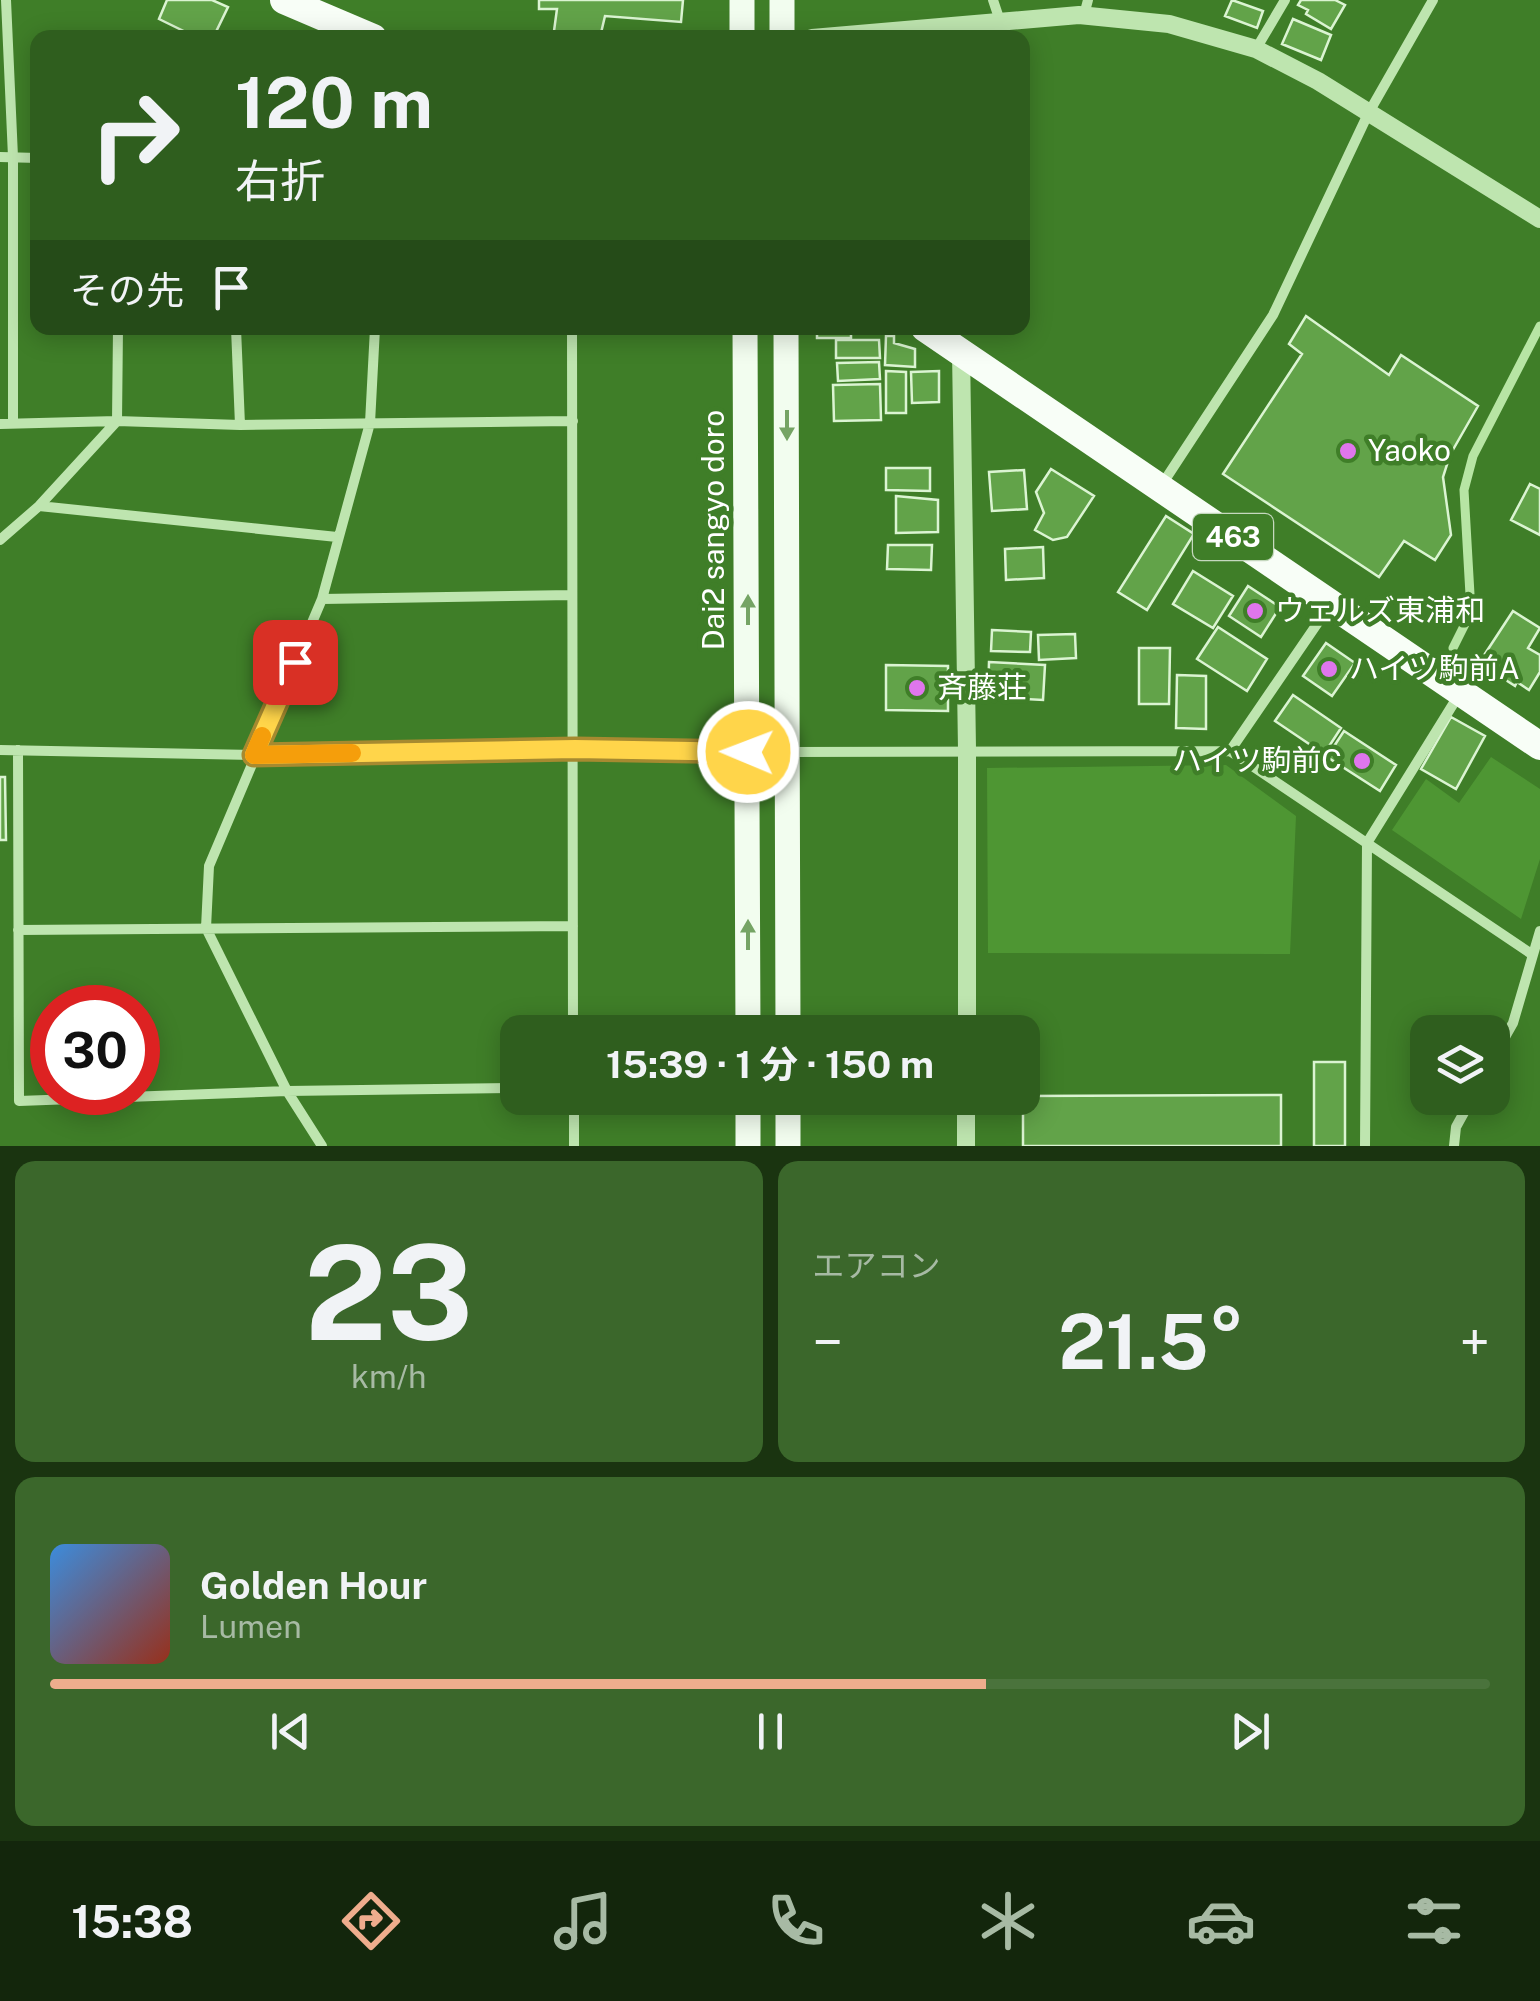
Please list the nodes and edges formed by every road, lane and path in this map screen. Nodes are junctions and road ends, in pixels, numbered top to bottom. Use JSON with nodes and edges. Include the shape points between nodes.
{"nodes":[{"id":1,"x":6,"y":0,"type":"edge"},
{"id":2,"x":284,"y":0,"type":"edge"},
{"id":3,"x":742,"y":0,"type":"edge"},
{"id":4,"x":782,"y":0,"type":"edge"},
{"id":5,"x":993,"y":0,"type":"edge"},
{"id":6,"x":1285,"y":0,"type":"edge"},
{"id":7,"x":1432,"y":0,"type":"edge"},
{"id":8,"x":1086,"y":8,"type":"edge"},
{"id":9,"x":1000,"y":21,"type":"junction"},
{"id":10,"x":338,"y":30,"type":"edge"},
{"id":11,"x":742,"y":30,"type":"edge"},
{"id":12,"x":782,"y":30,"type":"edge"},
{"id":13,"x":900,"y":30,"type":"edge"},
{"id":14,"x":4,"y":37,"type":"edge"},
{"id":15,"x":1256,"y":48,"type":"junction"},
{"id":16,"x":1368,"y":114,"type":"junction"},
{"id":17,"x":0,"y":157,"type":"edge"},
{"id":18,"x":13,"y":157,"type":"junction"},
{"id":19,"x":30,"y":158,"type":"edge"},
{"id":20,"x":1540,"y":219,"type":"edge"},
{"id":21,"x":118,"y":335,"type":"edge"},
{"id":22,"x":236,"y":335,"type":"edge"},
{"id":23,"x":375,"y":335,"type":"edge"},
{"id":24,"x":572,"y":335,"type":"edge"},
{"id":25,"x":746,"y":335,"type":"edge"},
{"id":26,"x":786,"y":335,"type":"edge"},
{"id":27,"x":936,"y":335,"type":"edge"},
{"id":28,"x":961,"y":351,"type":"junction"},
{"id":29,"x":118,"y":421,"type":"junction"},
{"id":30,"x":573,"y":421,"type":"junction"},
{"id":31,"x":370,"y":423,"type":"junction"},
{"id":32,"x":0,"y":424,"type":"edge"},
{"id":33,"x":13,"y":424,"type":"junction"},
{"id":34,"x":240,"y":425,"type":"junction"},
{"id":35,"x":1161,"y":487,"type":"junction"},
{"id":36,"x":39,"y":506,"type":"junction"},
{"id":37,"x":337,"y":537,"type":"junction"},
{"id":38,"x":0,"y":540,"type":"edge"},
{"id":39,"x":572,"y":595,"type":"junction"},
{"id":40,"x":322,"y":600,"type":"junction"},
{"id":41,"x":1330,"y":604,"type":"junction"},
{"id":42,"x":1460,"y":692,"type":"junction"},
{"id":43,"x":1540,"y":746,"type":"edge"},
{"id":44,"x":575,"y":749,"type":"junction"},
{"id":45,"x":0,"y":750,"type":"edge"},
{"id":46,"x":18,"y":750,"type":"junction"},
{"id":47,"x":967,"y":750,"type":"junction"},
{"id":48,"x":1230,"y":750,"type":"junction"},
{"id":49,"x":748,"y":752,"type":"junction"},
{"id":50,"x":788,"y":752,"type":"junction"},
{"id":51,"x":254,"y":755,"type":"junction"},
{"id":52,"x":1367,"y":843,"type":"junction"},
{"id":53,"x":572,"y":926,"type":"junction"},
{"id":54,"x":206,"y":928,"type":"junction"},
{"id":55,"x":18,"y":930,"type":"junction"},
{"id":56,"x":1540,"y":932,"type":"edge"},
{"id":57,"x":1533,"y":956,"type":"junction"},
{"id":58,"x":573,"y":1015,"type":"edge"},
{"id":59,"x":748,"y":1015,"type":"edge"},
{"id":60,"x":788,"y":1015,"type":"edge"},
{"id":61,"x":966,"y":1015,"type":"edge"},
{"id":62,"x":1510,"y":1028,"type":"edge"},
{"id":63,"x":500,"y":1088,"type":"edge"},
{"id":64,"x":287,"y":1091,"type":"junction"},
{"id":65,"x":574,"y":1115,"type":"edge"},
{"id":66,"x":748,"y":1115,"type":"edge"},
{"id":67,"x":788,"y":1115,"type":"edge"},
{"id":68,"x":966,"y":1115,"type":"edge"},
{"id":69,"x":1462,"y":1115,"type":"edge"},
{"id":70,"x":322,"y":1146,"type":"edge"},
{"id":71,"x":574,"y":1146,"type":"edge"},
{"id":72,"x":748,"y":1146,"type":"edge"},
{"id":73,"x":788,"y":1146,"type":"edge"},
{"id":74,"x":966,"y":1146,"type":"edge"},
{"id":75,"x":1365,"y":1146,"type":"edge"},
{"id":76,"x":1454,"y":1146,"type":"edge"}],
"edges":[{"from":1,"to":14,"type":"street"},
{"from":2,"to":10,"type":"highway"},
{"from":3,"to":11,"type":"main road"},
{"from":4,"to":12,"type":"main road"},
{"from":5,"to":9,"type":"street"},
{"from":6,"to":15,"type":"street"},
{"from":7,"to":16,"type":"street"},
{"from":8,"to":9,"type":"street"},
{"from":8,"to":15,"type":"street"},
{"from":9,"to":13,"type":"street"},
{"from":14,"to":18,"type":"street"},
{"from":15,"to":16,"type":"street"},
{"from":16,"to":20,"type":"street"},
{"from":16,"to":35,"type":"street","via":[[1273,315]]},
{"from":17,"to":18,"type":"street"},
{"from":18,"to":19,"type":"street"},
{"from":18,"to":33,"type":"street"},
{"from":21,"to":29,"type":"street"},
{"from":22,"to":34,"type":"street"},
{"from":23,"to":31,"type":"street"},
{"from":24,"to":30,"type":"street"},
{"from":49,"to":25,"type":"main road","name":"Dai2 sangyo doro","one_way":true},
{"from":26,"to":50,"type":"main road","one_way":true},
{"from":27,"to":28,"type":"highway","number":"463"},
{"from":28,"to":35,"type":"highway","number":"463"},
{"from":28,"to":47,"type":"street"},
{"from":29,"to":33,"type":"street"},
{"from":29,"to":34,"type":"street"},
{"from":29,"to":36,"type":"street"},
{"from":30,"to":31,"type":"street"},
{"from":30,"to":39,"type":"street"},
{"from":31,"to":34,"type":"street"},
{"from":31,"to":37,"type":"street"},
{"from":32,"to":33,"type":"street"},
{"from":35,"to":41,"type":"highway","number":"463"},
{"from":36,"to":37,"type":"street"},
{"from":36,"to":38,"type":"street"},
{"from":37,"to":40,"type":"street"},
{"from":39,"to":40,"type":"street"},
{"from":39,"to":44,"type":"street"},
{"from":40,"to":51,"type":"street"},
{"from":41,"to":42,"type":"highway","number":"463"},
{"from":41,"to":48,"type":"street"},
{"from":42,"to":43,"type":"highway","number":"463"},
{"from":42,"to":52,"type":"street"},
{"from":44,"to":49,"type":"street"},
{"from":44,"to":51,"type":"street"},
{"from":44,"to":53,"type":"street"},
{"from":45,"to":46,"type":"street"},
{"from":46,"to":51,"type":"street"},
{"from":46,"to":55,"type":"street"},
{"from":47,"to":48,"type":"street"},
{"from":47,"to":50,"type":"street"},
{"from":47,"to":61,"type":"street"},
{"from":48,"to":52,"type":"street"},
{"from":59,"to":49,"type":"main road","name":"Dai2 sangyo doro","one_way":true},
{"from":50,"to":60,"type":"main road"},
{"from":51,"to":54,"type":"street","via":[[208,866]]},
{"from":52,"to":57,"type":"street"},
{"from":52,"to":75,"type":"street"},
{"from":53,"to":54,"type":"street"},
{"from":53,"to":58,"type":"street"},
{"from":54,"to":55,"type":"street"},
{"from":54,"to":64,"type":"street"},
{"from":55,"to":64,"type":"street","via":[[19,1101]]},
{"from":56,"to":57,"type":"street"},
{"from":57,"to":62,"type":"street"},
{"from":63,"to":64,"type":"street"},
{"from":64,"to":70,"type":"street"},
{"from":65,"to":71,"type":"street"},
{"from":66,"to":72,"type":"main road"},
{"from":67,"to":73,"type":"main road"},
{"from":68,"to":74,"type":"street"},
{"from":69,"to":76,"type":"street"}]}
